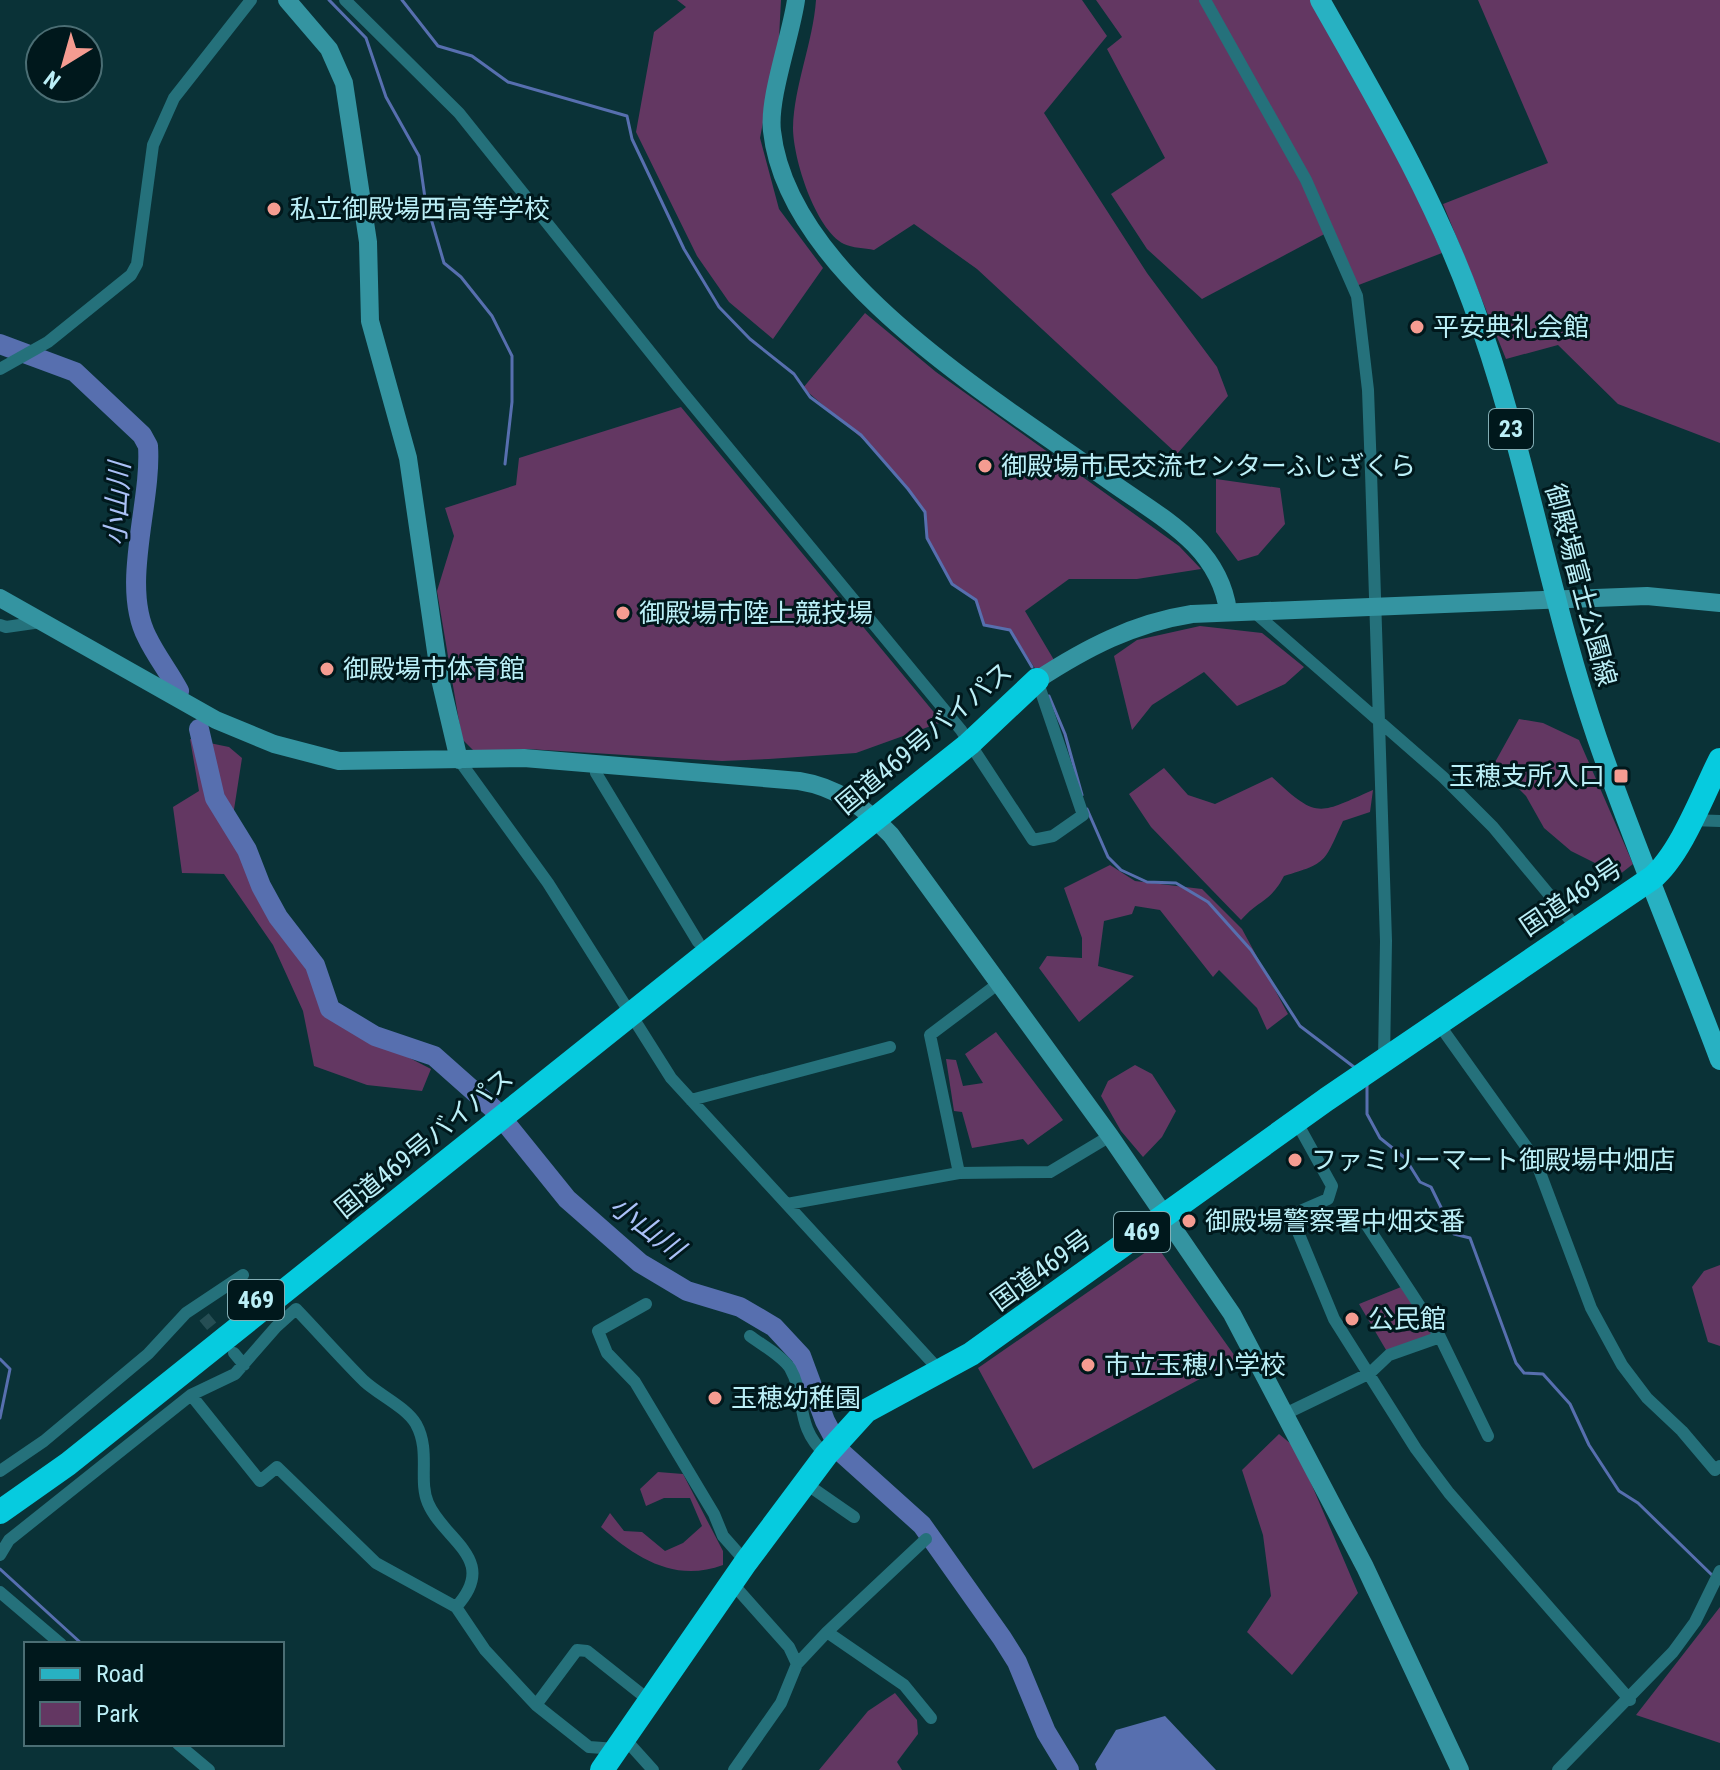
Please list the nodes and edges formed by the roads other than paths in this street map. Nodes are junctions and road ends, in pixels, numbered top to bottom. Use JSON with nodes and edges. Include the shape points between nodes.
{"nodes":[{"id":1,"x":251,"y":0,"type":"edge"},
{"id":2,"x":287,"y":0,"type":"edge"},
{"id":3,"x":345,"y":0,"type":"edge"},
{"id":4,"x":796,"y":0,"type":"edge"},
{"id":5,"x":1205,"y":0,"type":"edge"},
{"id":6,"x":1320,"y":0,"type":"edge"},
{"id":7,"x":5,"y":366,"type":"edge"},
{"id":8,"x":0,"y":598,"type":"edge"},
{"id":9,"x":1555,"y":603,"type":"junction"},
{"id":10,"x":1720,"y":603,"type":"edge"},
{"id":11,"x":1375,"y":609,"type":"junction"},
{"id":12,"x":1228,"y":611,"type":"junction"},
{"id":13,"x":1253,"y":611,"type":"junction"},
{"id":14,"x":41,"y":622,"type":"junction"},
{"id":15,"x":0,"y":625,"type":"edge"},
{"id":16,"x":1037,"y":680,"type":"junction"},
{"id":17,"x":1378,"y":721,"type":"junction"},
{"id":18,"x":965,"y":737,"type":"junction"},
{"id":19,"x":459,"y":760,"type":"junction"},
{"id":20,"x":1720,"y":760,"type":"edge"},
{"id":21,"x":595,"y":765,"type":"junction"},
{"id":22,"x":868,"y":812,"type":"junction"},
{"id":23,"x":1690,"y":820,"type":"junction"},
{"id":24,"x":1720,"y":821,"type":"edge"},
{"id":25,"x":1652,"y":878,"type":"junction"},
{"id":26,"x":1576,"y":927,"type":"junction"},
{"id":27,"x":698,"y":942,"type":"junction"},
{"id":28,"x":999,"y":983,"type":"junction"},
{"id":29,"x":625,"y":1009,"type":"junction"},
{"id":30,"x":1438,"y":1023,"type":"junction"},
{"id":31,"x":890,"y":1047,"type":"dead end"},
{"id":32,"x":1384,"y":1059,"type":"junction"},
{"id":33,"x":1720,"y":1060,"type":"edge"},
{"id":34,"x":691,"y":1100,"type":"junction"},
{"id":35,"x":1296,"y":1121,"type":"junction"},
{"id":36,"x":1110,"y":1136,"type":"junction"},
{"id":37,"x":959,"y":1173,"type":"junction"},
{"id":38,"x":787,"y":1204,"type":"junction"},
{"id":39,"x":1163,"y":1217,"type":"junction"},
{"id":40,"x":1366,"y":1224,"type":"dead end"},
{"id":41,"x":243,"y":1275,"type":"dead end"},
{"id":42,"x":646,"y":1304,"type":"dead end"},
{"id":43,"x":750,"y":1336,"type":"dead end"},
{"id":44,"x":1440,"y":1337,"type":"junction"},
{"id":45,"x":234,"y":1353,"type":"tunnel mouth"},
{"id":46,"x":244,"y":1365,"type":"junction"},
{"id":47,"x":941,"y":1372,"type":"junction"},
{"id":48,"x":1370,"y":1373,"type":"junction"},
{"id":49,"x":191,"y":1395,"type":"junction"},
{"id":50,"x":1285,"y":1414,"type":"junction"},
{"id":51,"x":1488,"y":1436,"type":"dead end"},
{"id":52,"x":833,"y":1446,"type":"junction"},
{"id":53,"x":1720,"y":1466,"type":"edge"},
{"id":54,"x":0,"y":1471,"type":"edge"},
{"id":55,"x":805,"y":1483,"type":"junction"},
{"id":56,"x":0,"y":1512,"type":"edge"},
{"id":57,"x":854,"y":1517,"type":"dead end"},
{"id":58,"x":926,"y":1539,"type":"dead end"},
{"id":59,"x":0,"y":1555,"type":"edge"},
{"id":60,"x":746,"y":1562,"type":"junction"},
{"id":61,"x":1720,"y":1571,"type":"edge"},
{"id":62,"x":732,"y":1583,"type":"junction"},
{"id":63,"x":0,"y":1592,"type":"edge"},
{"id":64,"x":456,"y":1607,"type":"junction"},
{"id":65,"x":827,"y":1632,"type":"junction"},
{"id":66,"x":59,"y":1642,"type":"edge"},
{"id":67,"x":797,"y":1664,"type":"junction"},
{"id":68,"x":1630,"y":1700,"type":"junction"},
{"id":69,"x":650,"y":1701,"type":"junction"},
{"id":70,"x":536,"y":1705,"type":"junction"},
{"id":71,"x":931,"y":1718,"type":"dead end"},
{"id":72,"x":621,"y":1744,"type":"junction"},
{"id":73,"x":180,"y":1746,"type":"edge"},
{"id":74,"x":209,"y":1770,"type":"edge"},
{"id":75,"x":602,"y":1770,"type":"edge"},
{"id":76,"x":653,"y":1770,"type":"edge"},
{"id":77,"x":734,"y":1770,"type":"edge"},
{"id":78,"x":1460,"y":1770,"type":"edge"},
{"id":79,"x":1558,"y":1770,"type":"edge"}],
"edges":[{"from":1,"to":7,"type":"street","via":[[174,98],[153,145],[137,264],[131,275],[48,342]]},
{"from":2,"to":19,"type":"street","via":[[329,49],[344,83],[368,242],[370,321],[408,458],[440,679]]},
{"from":3,"to":18,"type":"street","via":[[459,113]]},
{"from":4,"to":12,"type":"street","via":[[771,128],[792,199],[819,244],[897,324],[1209,557],[1224,584]]},
{"from":5,"to":11,"type":"street","via":[[1306,180],[1357,296],[1368,390]]},
{"from":6,"to":9,"type":"main road","name":"御殿場富士公園線","number":"23","via":[[1400,140],[1472,302],[1497,373]]},
{"from":8,"to":14,"type":"street"},
{"from":9,"to":10,"type":"street","via":[[1647,596]]},
{"from":9,"to":11,"type":"street"},
{"from":9,"to":25,"type":"main road","name":"御殿場富士公園線","number":"23","via":[[1598,739]]},
{"from":11,"to":13,"type":"street"},
{"from":11,"to":17,"type":"street"},
{"from":12,"to":13,"type":"street"},
{"from":12,"to":16,"type":"street","via":[[1137,627]]},
{"from":13,"to":17,"type":"street"},
{"from":14,"to":15,"type":"street"},
{"from":14,"to":19,"type":"street","via":[[216,720],[274,744],[339,761]]},
{"from":16,"to":18,"type":"highway","name":"国道469号バイパス"},
{"from":16,"to":18,"type":"street","via":[[1083,815],[1053,836],[1033,840]]},
{"from":17,"to":26,"type":"street","via":[[1493,827]]},
{"from":17,"to":32,"type":"street","via":[[1386,941]]},
{"from":18,"to":22,"type":"highway","name":"国道469号バイパス"},
{"from":19,"to":21,"type":"street","via":[[524,758]]},
{"from":19,"to":29,"type":"street","via":[[548,883]]},
{"from":20,"to":23,"type":"highway","name":"国道469号","number":"469"},
{"from":21,"to":22,"type":"street","via":[[799,781],[832,789]]},
{"from":21,"to":27,"type":"street"},
{"from":22,"to":27,"type":"highway","name":"国道469号バイパス"},
{"from":22,"to":28,"type":"street","via":[[891,835]]},
{"from":22,"to":29,"type":"highway","name":"国道469号バイパス"},
{"from":23,"to":24,"type":"street"},
{"from":23,"to":25,"type":"highway","name":"国道469号","number":"469"},
{"from":25,"to":26,"type":"highway","name":"国道469号","number":"469"},
{"from":25,"to":33,"type":"main road","name":"御殿場富士公園線","number":"23"},
{"from":26,"to":30,"type":"highway","name":"国道469号","number":"469"},
{"from":27,"to":29,"type":"highway","name":"国道469号バイパス"},
{"from":28,"to":36,"type":"street"},
{"from":28,"to":37,"type":"street","via":[[930,1035]]},
{"from":29,"to":34,"type":"street"},
{"from":29,"to":56,"type":"highway","name":"国道469号バイパス","number":"469","via":[[61,1457]]},
{"from":30,"to":32,"type":"highway","name":"国道469号","number":"469"},
{"from":30,"to":53,"type":"street","via":[[1535,1159],[1591,1308],[1622,1365],[1715,1470]]},
{"from":31,"to":34,"type":"street"},
{"from":32,"to":35,"type":"highway","name":"国道469号","number":"469"},
{"from":34,"to":38,"type":"street"},
{"from":35,"to":39,"type":"highway","name":"国道469号","number":"469"},
{"from":35,"to":48,"type":"street","via":[[1332,1186],[1328,1199],[1291,1215],[1334,1319]]},
{"from":36,"to":37,"type":"street","via":[[1050,1172]]},
{"from":36,"to":39,"type":"street"},
{"from":37,"to":38,"type":"street"},
{"from":38,"to":47,"type":"street"},
{"from":39,"to":47,"type":"highway","name":"国道469号","number":"469"},
{"from":39,"to":50,"type":"street","via":[[1232,1314]]},
{"from":40,"to":44,"type":"street"},
{"from":41,"to":54,"type":"street","via":[[44,1441]]},
{"from":42,"to":60,"type":"street","via":[[598,1331],[607,1353],[635,1382],[723,1536]]},
{"from":43,"to":52,"type":"street","via":[[789,1366],[801,1419],[816,1446]]},
{"from":44,"to":48,"type":"street","via":[[1389,1355]]},
{"from":44,"to":51,"type":"street"},
{"from":45,"to":46,"type":"street"},
{"from":46,"to":49,"type":"street"},
{"from":46,"to":64,"type":"street","via":[[296,1309],[366,1383],[415,1421],[426,1454],[427,1502],[473,1567],[467,1595]]},
{"from":47,"to":52,"type":"highway","name":"国道469号","number":"469","via":[[866,1411]]},
{"from":48,"to":50,"type":"street"},
{"from":48,"to":68,"type":"street","via":[[1449,1493]]},
{"from":49,"to":59,"type":"street","via":[[9,1540]]},
{"from":49,"to":64,"type":"street","via":[[260,1481],[277,1467],[376,1563]]},
{"from":50,"to":78,"type":"street","via":[[1365,1567]]},
{"from":52,"to":55,"type":"highway","name":"国道469号","number":"469"},
{"from":55,"to":57,"type":"street"},
{"from":55,"to":60,"type":"highway","name":"国道469号","number":"469"},
{"from":58,"to":65,"type":"street"},
{"from":60,"to":62,"type":"highway","name":"国道469号","number":"469"},
{"from":61,"to":68,"type":"street","via":[[1695,1622]]},
{"from":62,"to":67,"type":"street","via":[[789,1647]]},
{"from":62,"to":69,"type":"highway","name":"国道469号","number":"469"},
{"from":63,"to":66,"type":"street"},
{"from":64,"to":70,"type":"street","via":[[485,1650]]},
{"from":65,"to":67,"type":"street"},
{"from":65,"to":71,"type":"street","via":[[904,1685]]},
{"from":67,"to":77,"type":"street","via":[[781,1703]]},
{"from":68,"to":79,"type":"street"},
{"from":69,"to":70,"type":"street","via":[[587,1651],[577,1650]]},
{"from":69,"to":72,"type":"highway","name":"国道469号","number":"469"},
{"from":70,"to":72,"type":"street","via":[[589,1747]]},
{"from":72,"to":75,"type":"highway","name":"国道469号","number":"469"},
{"from":72,"to":76,"type":"street"},
{"from":73,"to":74,"type":"street"}]}
